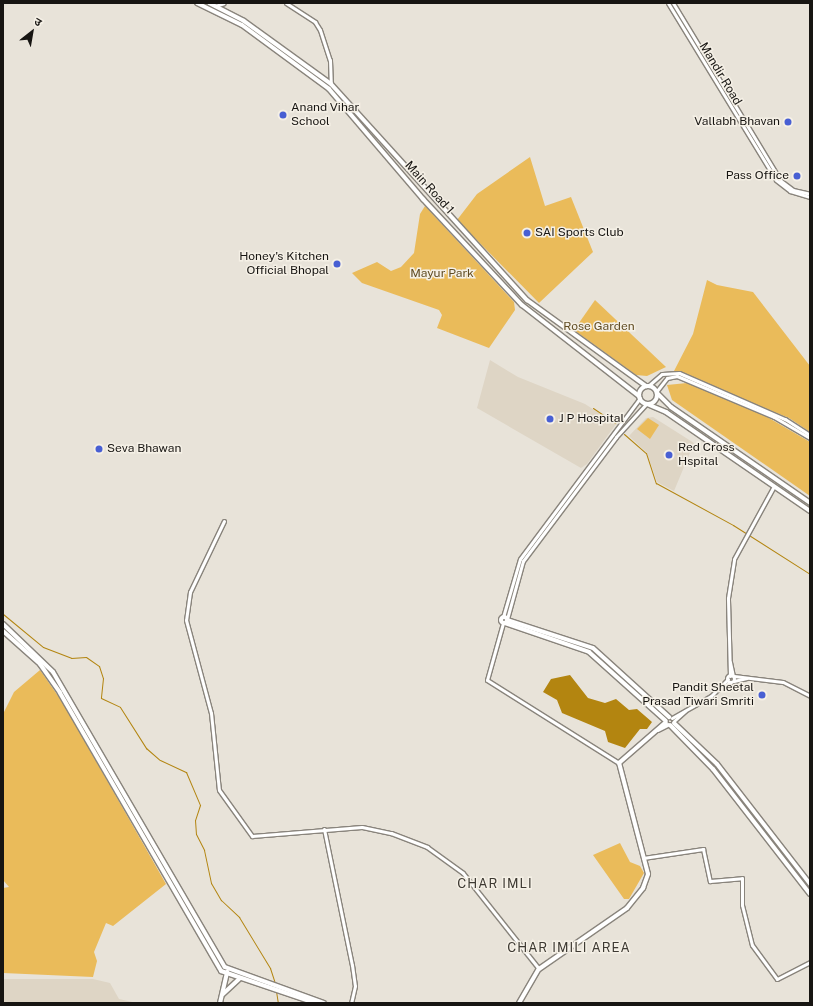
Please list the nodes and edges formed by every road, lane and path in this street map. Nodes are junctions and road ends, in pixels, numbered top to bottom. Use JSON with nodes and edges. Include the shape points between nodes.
{"nodes":[{"id":1,"x":198,"y":3,"type":"edge"},
{"id":2,"x":209,"y":3,"type":"edge"},
{"id":3,"x":224,"y":3,"type":"edge"},
{"id":4,"x":286,"y":3,"type":"edge"},
{"id":5,"x":668,"y":3,"type":"edge"},
{"id":6,"x":673,"y":3,"type":"edge"},
{"id":7,"x":215,"y":6,"type":"junction"},
{"id":8,"x":331,"y":84,"type":"junction"},
{"id":9,"x":725,"y":96,"type":"junction"},
{"id":10,"x":421,"y":187,"type":"junction"},
{"id":11,"x":415,"y":189,"type":"junction"},
{"id":12,"x":810,"y":194,"type":"edge"},
{"id":13,"x":810,"y":198,"type":"edge"},
{"id":14,"x":647,"y":386,"type":"junction"},
{"id":15,"x":657,"y":393,"type":"junction"},
{"id":16,"x":639,"y":397,"type":"junction"},
{"id":17,"x":647,"y":404,"type":"junction"},
{"id":18,"x":810,"y":435,"type":"edge"},
{"id":19,"x":810,"y":438,"type":"edge"},
{"id":20,"x":774,"y":486,"type":"junction"},
{"id":21,"x":810,"y":503,"type":"edge"},
{"id":22,"x":810,"y":511,"type":"edge"},
{"id":23,"x":224,"y":521,"type":"dead end"},
{"id":24,"x":505,"y":621,"type":"junction"},
{"id":25,"x":3,"y":624,"type":"edge"},
{"id":26,"x":3,"y":631,"type":"edge"},
{"id":27,"x":731,"y":677,"type":"junction"},
{"id":28,"x":747,"y":678,"type":"junction"},
{"id":29,"x":732,"y":681,"type":"junction"},
{"id":30,"x":717,"y":690,"type":"junction"},
{"id":31,"x":810,"y":696,"type":"edge"},
{"id":32,"x":72,"y":710,"type":"junction"},
{"id":33,"x":670,"y":722,"type":"junction"},
{"id":34,"x":686,"y":738,"type":"junction"},
{"id":35,"x":619,"y":763,"type":"junction"},
{"id":36,"x":324,"y":829,"type":"junction"},
{"id":37,"x":643,"y":858,"type":"junction"},
{"id":38,"x":810,"y":884,"type":"edge"},
{"id":39,"x":809,"y":891,"type":"edge"},
{"id":40,"x":810,"y":962,"type":"edge"},
{"id":41,"x":539,"y":969,"type":"junction"},
{"id":42,"x":227,"y":972,"type":"junction"},
{"id":43,"x":239,"y":979,"type":"junction"},
{"id":44,"x":270,"y":986,"type":"junction"},
{"id":45,"x":222,"y":995,"type":"junction"},
{"id":46,"x":220,"y":1003,"type":"edge"},
{"id":47,"x":315,"y":1003,"type":"edge"},
{"id":48,"x":324,"y":1003,"type":"edge"},
{"id":49,"x":351,"y":1003,"type":"edge"},
{"id":50,"x":520,"y":1003,"type":"edge"}],
"edges":[{"from":1,"to":11,"type":"main road","name":"Main Road 1","via":[[242,25],[329,89]]},
{"from":2,"to":7,"type":"main road","name":"Main Road 1"},
{"from":3,"to":7,"type":"street"},
{"from":4,"to":8,"type":"street","via":[[315,22],[320,30],[330,60]]},
{"from":5,"to":9,"type":"street","name":"Mandir Road"},
{"from":6,"to":9,"type":"street","name":"Mandir Road"},
{"from":7,"to":8,"type":"main road","name":"Main Road 1","via":[[261,32]]},
{"from":8,"to":10,"type":"main road","name":"Main Road 1"},
{"from":9,"to":12,"type":"street","name":"Mandir Road","via":[[781,181]]},
{"from":9,"to":13,"type":"street","name":"Mandir Road","via":[[778,183],[793,193]]},
{"from":10,"to":11,"type":"main road"},
{"from":10,"to":14,"type":"main road","name":"Main Road 1","via":[[527,300]]},
{"from":11,"to":16,"type":"main road","name":"Main Road 1","via":[[522,305]]},
{"from":14,"to":15,"type":"main road"},
{"from":14,"to":16,"type":"main road","via":[[641,389]]},
{"from":14,"to":18,"type":"street","via":[[662,374],[675,372],[780,417]]},
{"from":15,"to":17,"type":"main road","via":[[656,400]]},
{"from":15,"to":19,"type":"street","via":[[667,378],[677,376],[774,417]]},
{"from":15,"to":21,"type":"main road","via":[[671,407]]},
{"from":16,"to":17,"type":"main road"},
{"from":16,"to":24,"type":"street","via":[[520,560]]},
{"from":17,"to":20,"type":"main road","via":[[666,412]]},
{"from":17,"to":24,"type":"street","via":[[616,437],[523,561]]},
{"from":20,"to":22,"type":"main road"},
{"from":20,"to":27,"type":"street","via":[[743,537],[734,559],[728,598]]},
{"from":23,"to":36,"type":"street","via":[[190,592],[186,620],[211,712],[218,788],[252,836]]},
{"from":24,"to":33,"type":"main road","via":[[589,652]]},
{"from":24,"to":35,"type":"street","via":[[487,680]]},
{"from":25,"to":32,"type":"main road","via":[[45,662]]},
{"from":26,"to":32,"type":"main road","via":[[40,664]]},
{"from":27,"to":28,"type":"street"},
{"from":27,"to":29,"type":"street"},
{"from":27,"to":29,"type":"street"},
{"from":27,"to":30,"type":"street"},
{"from":28,"to":29,"type":"street"},
{"from":28,"to":31,"type":"street","via":[[783,682]]},
{"from":29,"to":30,"type":"street"},
{"from":30,"to":33,"type":"street"},
{"from":32,"to":42,"type":"main road"},
{"from":33,"to":34,"type":"main road"},
{"from":33,"to":35,"type":"main road"},
{"from":34,"to":38,"type":"main road","via":[[717,764]]},
{"from":34,"to":39,"type":"main road"},
{"from":35,"to":37,"type":"main road"},
{"from":36,"to":41,"type":"street","via":[[375,829],[438,853],[480,892]]},
{"from":36,"to":49,"type":"street","via":[[352,965],[355,986]]},
{"from":37,"to":40,"type":"street","via":[[703,849],[710,881],[742,878],[742,905],[752,945],[777,979]]},
{"from":37,"to":41,"type":"main road","via":[[647,878],[636,899]]},
{"from":41,"to":50,"type":"main road"},
{"from":42,"to":43,"type":"main road"},
{"from":42,"to":44,"type":"main road"},
{"from":42,"to":45,"type":"main road"},
{"from":43,"to":44,"type":"main road"},
{"from":43,"to":45,"type":"main road"},
{"from":44,"to":47,"type":"main road"},
{"from":44,"to":48,"type":"main road","via":[[288,989]]},
{"from":45,"to":46,"type":"main road"}]}
